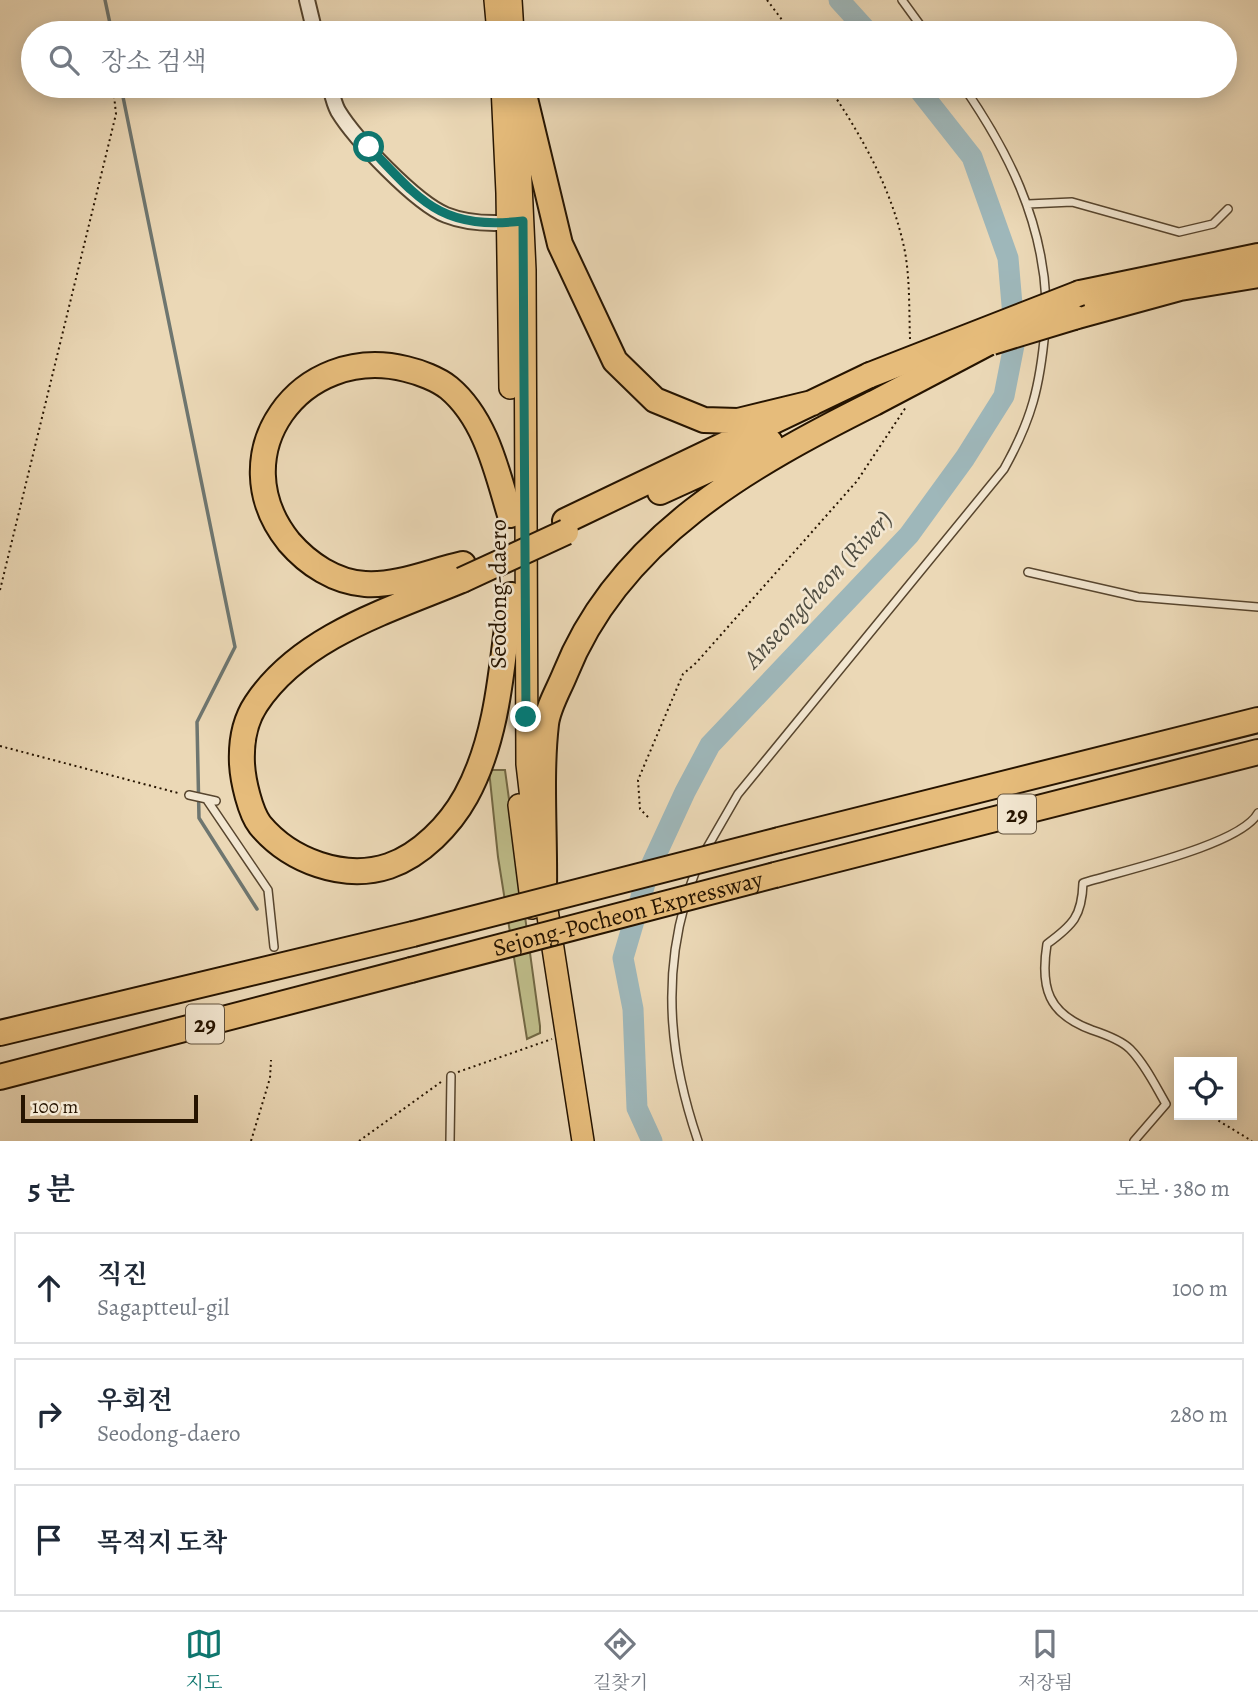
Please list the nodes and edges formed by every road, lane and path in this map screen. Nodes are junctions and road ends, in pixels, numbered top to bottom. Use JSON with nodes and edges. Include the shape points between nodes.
{"nodes":[{"id":1,"x":307,"y":0,"type":"edge"},
{"id":2,"x":495,"y":0,"type":"edge"},
{"id":3,"x":511,"y":0,"type":"edge"},
{"id":4,"x":767,"y":0,"type":"edge"},
{"id":5,"x":902,"y":0,"type":"edge"},
{"id":6,"x":312,"y":21,"type":"edge"},
{"id":7,"x":497,"y":21,"type":"edge"},
{"id":8,"x":512,"y":21,"type":"edge"},
{"id":9,"x":783,"y":21,"type":"edge"},
{"id":10,"x":917,"y":21,"type":"edge"},
{"id":11,"x":114,"y":98,"type":"edge"},
{"id":12,"x":334,"y":98,"type":"edge"},
{"id":13,"x":503,"y":98,"type":"edge"},
{"id":14,"x":516,"y":98,"type":"edge"},
{"id":15,"x":525,"y":98,"type":"edge"},
{"id":16,"x":836,"y":98,"type":"edge"},
{"id":17,"x":970,"y":98,"type":"edge"},
{"id":18,"x":1028,"y":204,"type":"junction"},
{"id":19,"x":1228,"y":209,"type":"dead end"},
{"id":20,"x":515,"y":222,"type":"junction"},
{"id":21,"x":1258,"y":256,"type":"edge"},
{"id":22,"x":1258,"y":275,"type":"edge"},
{"id":23,"x":910,"y":344,"type":"dead end"},
{"id":24,"x":872,"y":391,"type":"junction"},
{"id":25,"x":812,"y":403,"type":"junction"},
{"id":26,"x":906,"y":404,"type":"dead end"},
{"id":27,"x":510,"y":515,"type":"junction"},
{"id":28,"x":565,"y":527,"type":"junction"},
{"id":29,"x":462,"y":572,"type":"junction"},
{"id":30,"x":1028,"y":572,"type":"dead end"},
{"id":31,"x":0,"y":590,"type":"edge"},
{"id":32,"x":511,"y":595,"type":"junction"},
{"id":33,"x":1258,"y":607,"type":"edge"},
{"id":34,"x":1258,"y":720,"type":"edge"},
{"id":35,"x":0,"y":746,"type":"edge"},
{"id":36,"x":1258,"y":752,"type":"edge"},
{"id":37,"x":190,"y":795,"type":"joint"},
{"id":38,"x":1258,"y":813,"type":"edge"},
{"id":39,"x":648,"y":817,"type":"dead end"},
{"id":40,"x":544,"y":889,"type":"junction"},
{"id":41,"x":274,"y":947,"type":"dead end"},
{"id":42,"x":0,"y":1033,"type":"edge"},
{"id":43,"x":271,"y":1060,"type":"dead end"},
{"id":44,"x":452,"y":1076,"type":"dead end"},
{"id":45,"x":0,"y":1077,"type":"edge"},
{"id":46,"x":1217,"y":1120,"type":"edge"},
{"id":47,"x":251,"y":1141,"type":"edge"},
{"id":48,"x":450,"y":1141,"type":"edge"},
{"id":49,"x":569,"y":1141,"type":"edge"},
{"id":50,"x":583,"y":1141,"type":"edge"},
{"id":51,"x":698,"y":1141,"type":"edge"},
{"id":52,"x":1134,"y":1141,"type":"edge"},
{"id":53,"x":1252,"y":1141,"type":"edge"}],
"edges":[{"from":1,"to":6,"type":"street"},
{"from":2,"to":7,"type":"main road"},
{"from":3,"to":8,"type":"main road"},
{"from":4,"to":9,"type":"path"},
{"from":5,"to":10,"type":"lane"},
{"from":11,"to":31,"type":"path","via":[[116,114]]},
{"from":12,"to":20,"type":"street","via":[[351,129],[423,203],[447,216],[486,223]]},
{"from":13,"to":20,"type":"main road","name":"Seodong-daero"},
{"from":14,"to":20,"type":"main road","name":"Seodong-daero"},
{"from":15,"to":25,"type":"highway","via":[[560,244],[615,361],[655,400],[704,420],[738,421]]},
{"from":16,"to":23,"type":"path","via":[[881,178],[905,253]]},
{"from":17,"to":18,"type":"lane","via":[[1008,158]]},
{"from":18,"to":19,"type":"lane","via":[[1072,202],[1179,232],[1213,224]]},
{"from":18,"to":51,"type":"lane","via":[[1046,311],[1039,382],[1027,427],[1004,469],[932,561],[738,794],[689,888],[675,946],[670,1000],[677,1062]]},
{"from":20,"to":27,"type":"main road","name":"Seodong-daero"},
{"from":20,"to":40,"type":"main road","name":"Seodong-daero","via":[[527,764]]},
{"from":21,"to":24,"type":"highway","bridge":true,"via":[[1080,293]]},
{"from":22,"to":24,"type":"highway","bridge":true,"via":[[1180,288],[1074,317],[988,343]]},
{"from":24,"to":25,"type":"highway"},
{"from":24,"to":28,"type":"highway","via":[[706,472]]},
{"from":24,"to":40,"type":"highway","via":[[693,508],[593,613],[546,722]]},
{"from":25,"to":28,"type":"highway"},
{"from":26,"to":39,"type":"path","via":[[857,481],[683,674],[638,780],[640,809]]},
{"from":27,"to":29,"type":"highway","via":[[490,446],[449,388],[386,364],[352,366],[319,377],[289,402],[271,432],[264,459],[266,495],[276,526],[303,559],[332,576],[364,584]]},
{"from":27,"to":32,"type":"main road","name":"Seodong-daero"},
{"from":28,"to":29,"type":"highway"},
{"from":29,"to":32,"type":"highway","via":[[339,632],[283,671],[255,705],[241,740],[243,776],[259,824],[290,851],[322,868],[359,870],[389,866],[433,840],[466,796],[495,718]]},
{"from":30,"to":33,"type":"lane","via":[[1138,597]]},
{"from":32,"to":49,"type":"main road","name":"Seodong-daero","via":[[523,849]]},
{"from":34,"to":42,"type":"highway","name":"Sejong-Pocheon Expressway","number":"29","bridge":true,"via":[[413,934]]},
{"from":35,"to":37,"type":"path"},
{"from":36,"to":45,"type":"highway","name":"Sejong-Pocheon Expressway","number":"29","bridge":true},
{"from":37,"to":41,"type":"lane","via":[[208,800],[268,890]]},
{"from":38,"to":52,"type":"lane","via":[[1245,828],[1223,840],[1083,883],[1083,902],[1072,925],[1047,944],[1044,981],[1051,1002],[1071,1022],[1130,1049],[1166,1104]]},
{"from":40,"to":50,"type":"main road","name":"Seodong-daero"},
{"from":43,"to":47,"type":"path"},
{"from":44,"to":48,"type":"lane"},
{"from":46,"to":53,"type":"path"}]}
